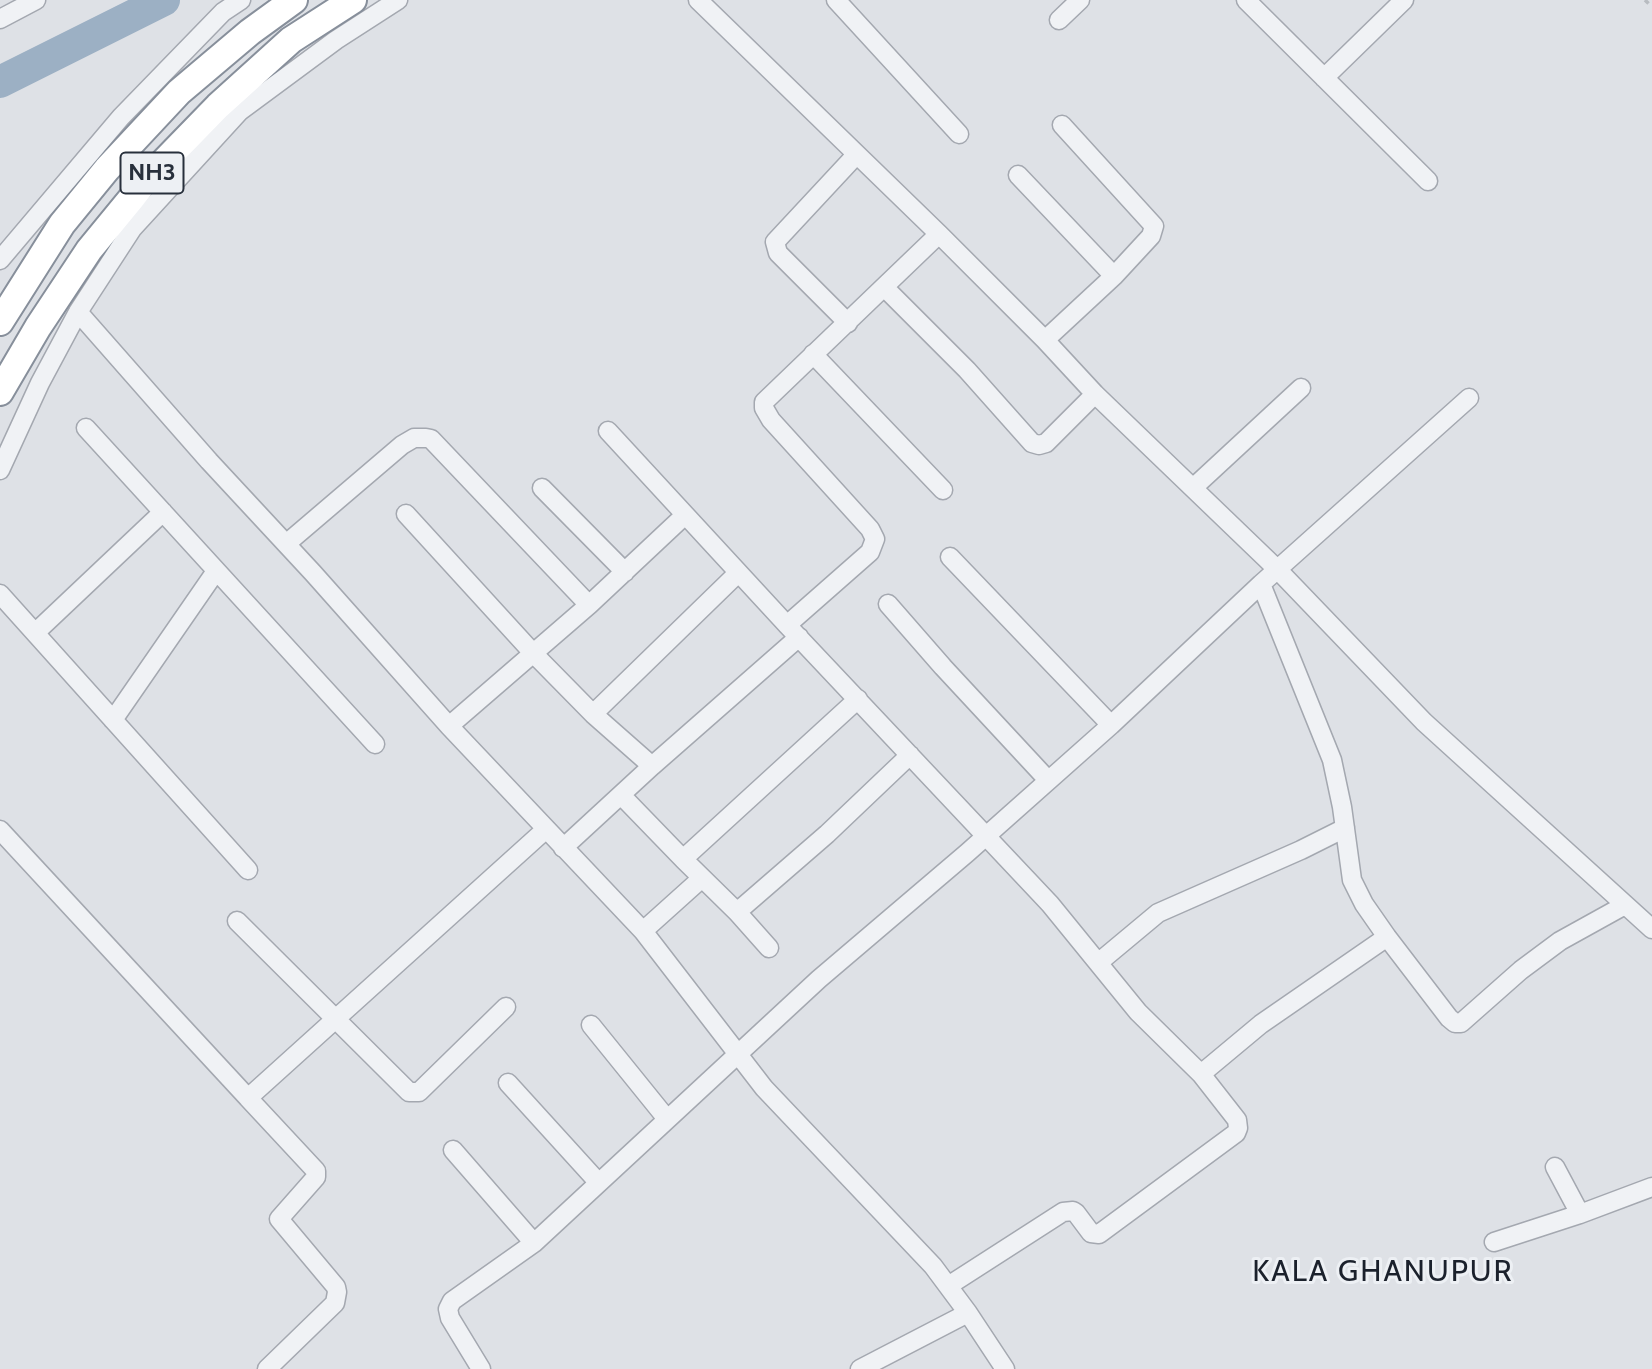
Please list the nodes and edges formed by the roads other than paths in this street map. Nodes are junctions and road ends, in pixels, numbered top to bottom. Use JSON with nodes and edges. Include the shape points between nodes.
{"nodes":[{"id":1,"x":36,"y":0,"type":"edge"},
{"id":2,"x":241,"y":0,"type":"edge"},
{"id":3,"x":294,"y":0,"type":"edge"},
{"id":4,"x":353,"y":0,"type":"edge"},
{"id":5,"x":398,"y":0,"type":"edge"},
{"id":6,"x":698,"y":0,"type":"edge"},
{"id":7,"x":836,"y":0,"type":"edge"},
{"id":8,"x":1080,"y":0,"type":"edge"},
{"id":9,"x":1246,"y":0,"type":"edge"},
{"id":10,"x":1404,"y":0,"type":"edge"},
{"id":11,"x":218,"y":5,"type":"edge"},
{"id":12,"x":0,"y":19,"type":"edge"},
{"id":13,"x":1059,"y":20,"type":"dead end"},
{"id":14,"x":1324,"y":78,"type":"junction"},
{"id":15,"x":1062,"y":125,"type":"dead end"},
{"id":16,"x":959,"y":134,"type":"dead end"},
{"id":17,"x":856,"y":155,"type":"junction"},
{"id":18,"x":1018,"y":175,"type":"dead end"},
{"id":19,"x":1428,"y":181,"type":"dead end"},
{"id":20,"x":939,"y":234,"type":"junction"},
{"id":21,"x":0,"y":260,"type":"edge"},
{"id":22,"x":1114,"y":276,"type":"junction"},
{"id":23,"x":884,"y":287,"type":"junction"},
{"id":24,"x":78,"y":312,"type":"junction"},
{"id":25,"x":0,"y":322,"type":"edge"},
{"id":26,"x":848,"y":323,"type":"junction"},
{"id":27,"x":1045,"y":340,"type":"junction"},
{"id":28,"x":813,"y":354,"type":"junction"},
{"id":29,"x":1301,"y":388,"type":"dead end"},
{"id":30,"x":0,"y":392,"type":"edge"},
{"id":31,"x":1096,"y":394,"type":"junction"},
{"id":32,"x":1469,"y":397,"type":"dead end"},
{"id":33,"x":86,"y":428,"type":"dead end"},
{"id":34,"x":608,"y":431,"type":"dead end"},
{"id":35,"x":0,"y":470,"type":"edge"},
{"id":36,"x":1194,"y":487,"type":"junction"},
{"id":37,"x":542,"y":488,"type":"dead end"},
{"id":38,"x":943,"y":490,"type":"dead end"},
{"id":39,"x":163,"y":512,"type":"junction"},
{"id":40,"x":406,"y":514,"type":"dead end"},
{"id":41,"x":685,"y":515,"type":"junction"},
{"id":42,"x":286,"y":544,"type":"junction"},
{"id":43,"x":950,"y":557,"type":"dead end"},
{"id":44,"x":1278,"y":570,"type":"junction"},
{"id":45,"x":216,"y":571,"type":"junction"},
{"id":46,"x":625,"y":572,"type":"junction"},
{"id":47,"x":738,"y":573,"type":"junction"},
{"id":48,"x":1261,"y":584,"type":"junction"},
{"id":49,"x":0,"y":594,"type":"edge"},
{"id":50,"x":888,"y":604,"type":"dead end"},
{"id":51,"x":589,"y":605,"type":"junction"},
{"id":52,"x":793,"y":631,"type":"junction"},
{"id":53,"x":35,"y":633,"type":"junction"},
{"id":54,"x":533,"y":653,"type":"junction"},
{"id":55,"x":859,"y":699,"type":"junction"},
{"id":56,"x":593,"y":714,"type":"junction"},
{"id":57,"x":113,"y":720,"type":"junction"},
{"id":58,"x":1111,"y":725,"type":"junction"},
{"id":59,"x":449,"y":726,"type":"junction"},
{"id":60,"x":375,"y":744,"type":"dead end"},
{"id":61,"x":910,"y":755,"type":"junction"},
{"id":62,"x":652,"y":766,"type":"junction"},
{"id":63,"x":1047,"y":779,"type":"junction"},
{"id":64,"x":621,"y":795,"type":"junction"},
{"id":65,"x":1345,"y":828,"type":"junction"},
{"id":66,"x":0,"y":830,"type":"edge"},
{"id":67,"x":545,"y":830,"type":"junction"},
{"id":68,"x":985,"y":835,"type":"junction"},
{"id":69,"x":563,"y":848,"type":"junction"},
{"id":70,"x":683,"y":859,"type":"junction"},
{"id":71,"x":248,"y":870,"type":"dead end"},
{"id":72,"x":702,"y":878,"type":"junction"},
{"id":73,"x":1625,"y":905,"type":"junction"},
{"id":74,"x":737,"y":912,"type":"junction"},
{"id":75,"x":237,"y":922,"type":"dead end"},
{"id":76,"x":1652,"y":929,"type":"edge"},
{"id":77,"x":643,"y":931,"type":"junction"},
{"id":78,"x":1387,"y":937,"type":"junction"},
{"id":79,"x":769,"y":948,"type":"dead end"},
{"id":80,"x":1098,"y":962,"type":"junction"},
{"id":81,"x":506,"y":1007,"type":"dead end"},
{"id":82,"x":336,"y":1018,"type":"junction"},
{"id":83,"x":591,"y":1025,"type":"dead end"},
{"id":84,"x":737,"y":1055,"type":"junction"},
{"id":85,"x":1201,"y":1074,"type":"junction"},
{"id":86,"x":508,"y":1083,"type":"dead end"},
{"id":87,"x":248,"y":1098,"type":"junction"},
{"id":88,"x":667,"y":1119,"type":"junction"},
{"id":89,"x":453,"y":1150,"type":"dead end"},
{"id":90,"x":1555,"y":1167,"type":"dead end"},
{"id":91,"x":598,"y":1182,"type":"junction"},
{"id":92,"x":1652,"y":1187,"type":"edge"},
{"id":93,"x":1580,"y":1214,"type":"junction"},
{"id":94,"x":1494,"y":1242,"type":"dead end"},
{"id":95,"x":534,"y":1243,"type":"junction"},
{"id":96,"x":948,"y":1286,"type":"junction"},
{"id":97,"x":968,"y":1313,"type":"junction"},
{"id":98,"x":267,"y":1369,"type":"edge"},
{"id":99,"x":481,"y":1369,"type":"edge"},
{"id":100,"x":860,"y":1369,"type":"edge"},
{"id":101,"x":1005,"y":1369,"type":"edge"}],
"edges":[{"from":1,"to":12,"type":"street"},
{"from":2,"to":11,"type":"street"},
{"from":3,"to":25,"type":"highway","number":"NH3","via":[[179,92],[107,169],[62,225]]},
{"from":4,"to":30,"type":"highway","number":"NH3","via":[[291,40],[149,177],[89,250]]},
{"from":5,"to":24,"type":"street","via":[[240,111],[132,229]]},
{"from":6,"to":17,"type":"street"},
{"from":7,"to":16,"type":"street"},
{"from":8,"to":13,"type":"street"},
{"from":9,"to":14,"type":"street"},
{"from":10,"to":14,"type":"street"},
{"from":11,"to":21,"type":"street"},
{"from":14,"to":19,"type":"street"},
{"from":15,"to":22,"type":"street","via":[[1154,226],[1152,236]]},
{"from":17,"to":20,"type":"street"},
{"from":17,"to":26,"type":"street","via":[[775,242],[778,253]]},
{"from":18,"to":22,"type":"street"},
{"from":20,"to":23,"type":"street"},
{"from":20,"to":27,"type":"street"},
{"from":22,"to":27,"type":"street"},
{"from":23,"to":26,"type":"street"},
{"from":23,"to":31,"type":"street","via":[[1032,443],[1046,443]]},
{"from":24,"to":35,"type":"street"},
{"from":24,"to":42,"type":"street"},
{"from":26,"to":28,"type":"street"},
{"from":27,"to":31,"type":"street"},
{"from":28,"to":38,"type":"street"},
{"from":28,"to":52,"type":"street","via":[[768,397],[764,408],[875,539]]},
{"from":29,"to":36,"type":"street"},
{"from":31,"to":36,"type":"street"},
{"from":32,"to":44,"type":"street"},
{"from":33,"to":39,"type":"street"},
{"from":34,"to":41,"type":"street"},
{"from":36,"to":44,"type":"street"},
{"from":37,"to":46,"type":"street"},
{"from":39,"to":45,"type":"street"},
{"from":39,"to":53,"type":"street"},
{"from":40,"to":54,"type":"street"},
{"from":41,"to":46,"type":"street"},
{"from":41,"to":47,"type":"street"},
{"from":42,"to":51,"type":"street","via":[[402,445],[426,438]]},
{"from":42,"to":59,"type":"street"},
{"from":43,"to":58,"type":"street"},
{"from":44,"to":48,"type":"street"},
{"from":44,"to":73,"type":"street","via":[[1424,722]]},
{"from":45,"to":57,"type":"street"},
{"from":45,"to":60,"type":"street"},
{"from":46,"to":51,"type":"street"},
{"from":47,"to":52,"type":"street"},
{"from":47,"to":56,"type":"street"},
{"from":48,"to":58,"type":"street"},
{"from":48,"to":65,"type":"street","via":[[1332,760]]},
{"from":49,"to":53,"type":"street"},
{"from":50,"to":63,"type":"street"},
{"from":51,"to":54,"type":"street"},
{"from":52,"to":55,"type":"street"},
{"from":52,"to":62,"type":"street"},
{"from":53,"to":57,"type":"street"},
{"from":54,"to":56,"type":"street"},
{"from":54,"to":59,"type":"street"},
{"from":55,"to":61,"type":"street"},
{"from":55,"to":70,"type":"street"},
{"from":56,"to":62,"type":"street"},
{"from":57,"to":71,"type":"street"},
{"from":58,"to":63,"type":"street"},
{"from":59,"to":67,"type":"street"},
{"from":61,"to":68,"type":"street"},
{"from":61,"to":74,"type":"street"},
{"from":62,"to":64,"type":"street"},
{"from":63,"to":68,"type":"street"},
{"from":64,"to":69,"type":"street"},
{"from":64,"to":70,"type":"street"},
{"from":65,"to":78,"type":"street","via":[[1352,880]]},
{"from":65,"to":80,"type":"street","via":[[1158,912]]},
{"from":66,"to":87,"type":"street"},
{"from":67,"to":69,"type":"street"},
{"from":67,"to":82,"type":"street"},
{"from":68,"to":80,"type":"street"},
{"from":68,"to":84,"type":"street"},
{"from":69,"to":77,"type":"street"},
{"from":70,"to":72,"type":"street"},
{"from":72,"to":74,"type":"street"},
{"from":72,"to":77,"type":"street"},
{"from":73,"to":76,"type":"street"},
{"from":73,"to":78,"type":"street","via":[[1560,941],[1461,1023],[1450,1018]]},
{"from":74,"to":79,"type":"street"},
{"from":75,"to":82,"type":"street"},
{"from":77,"to":84,"type":"street"},
{"from":78,"to":85,"type":"street","via":[[1261,1024]]},
{"from":80,"to":85,"type":"street","via":[[1138,1012]]},
{"from":81,"to":82,"type":"street","via":[[413,1093]]},
{"from":82,"to":87,"type":"street"},
{"from":83,"to":88,"type":"street"},
{"from":84,"to":88,"type":"street"},
{"from":84,"to":96,"type":"street"},
{"from":85,"to":96,"type":"street","via":[[1237,1120],[1236,1133],[1099,1234],[1091,1233],[1073,1211],[1063,1212]]},
{"from":86,"to":91,"type":"street"},
{"from":87,"to":98,"type":"street","via":[[316,1171],[316,1177],[279,1219],[337,1292],[335,1303]]},
{"from":88,"to":91,"type":"street"},
{"from":89,"to":95,"type":"street"},
{"from":90,"to":93,"type":"street"},
{"from":91,"to":95,"type":"street"},
{"from":92,"to":93,"type":"street"},
{"from":93,"to":94,"type":"street"},
{"from":95,"to":99,"type":"street","via":[[449,1306],[450,1318]]},
{"from":96,"to":97,"type":"street"},
{"from":97,"to":100,"type":"street"},
{"from":97,"to":101,"type":"street"}]}
